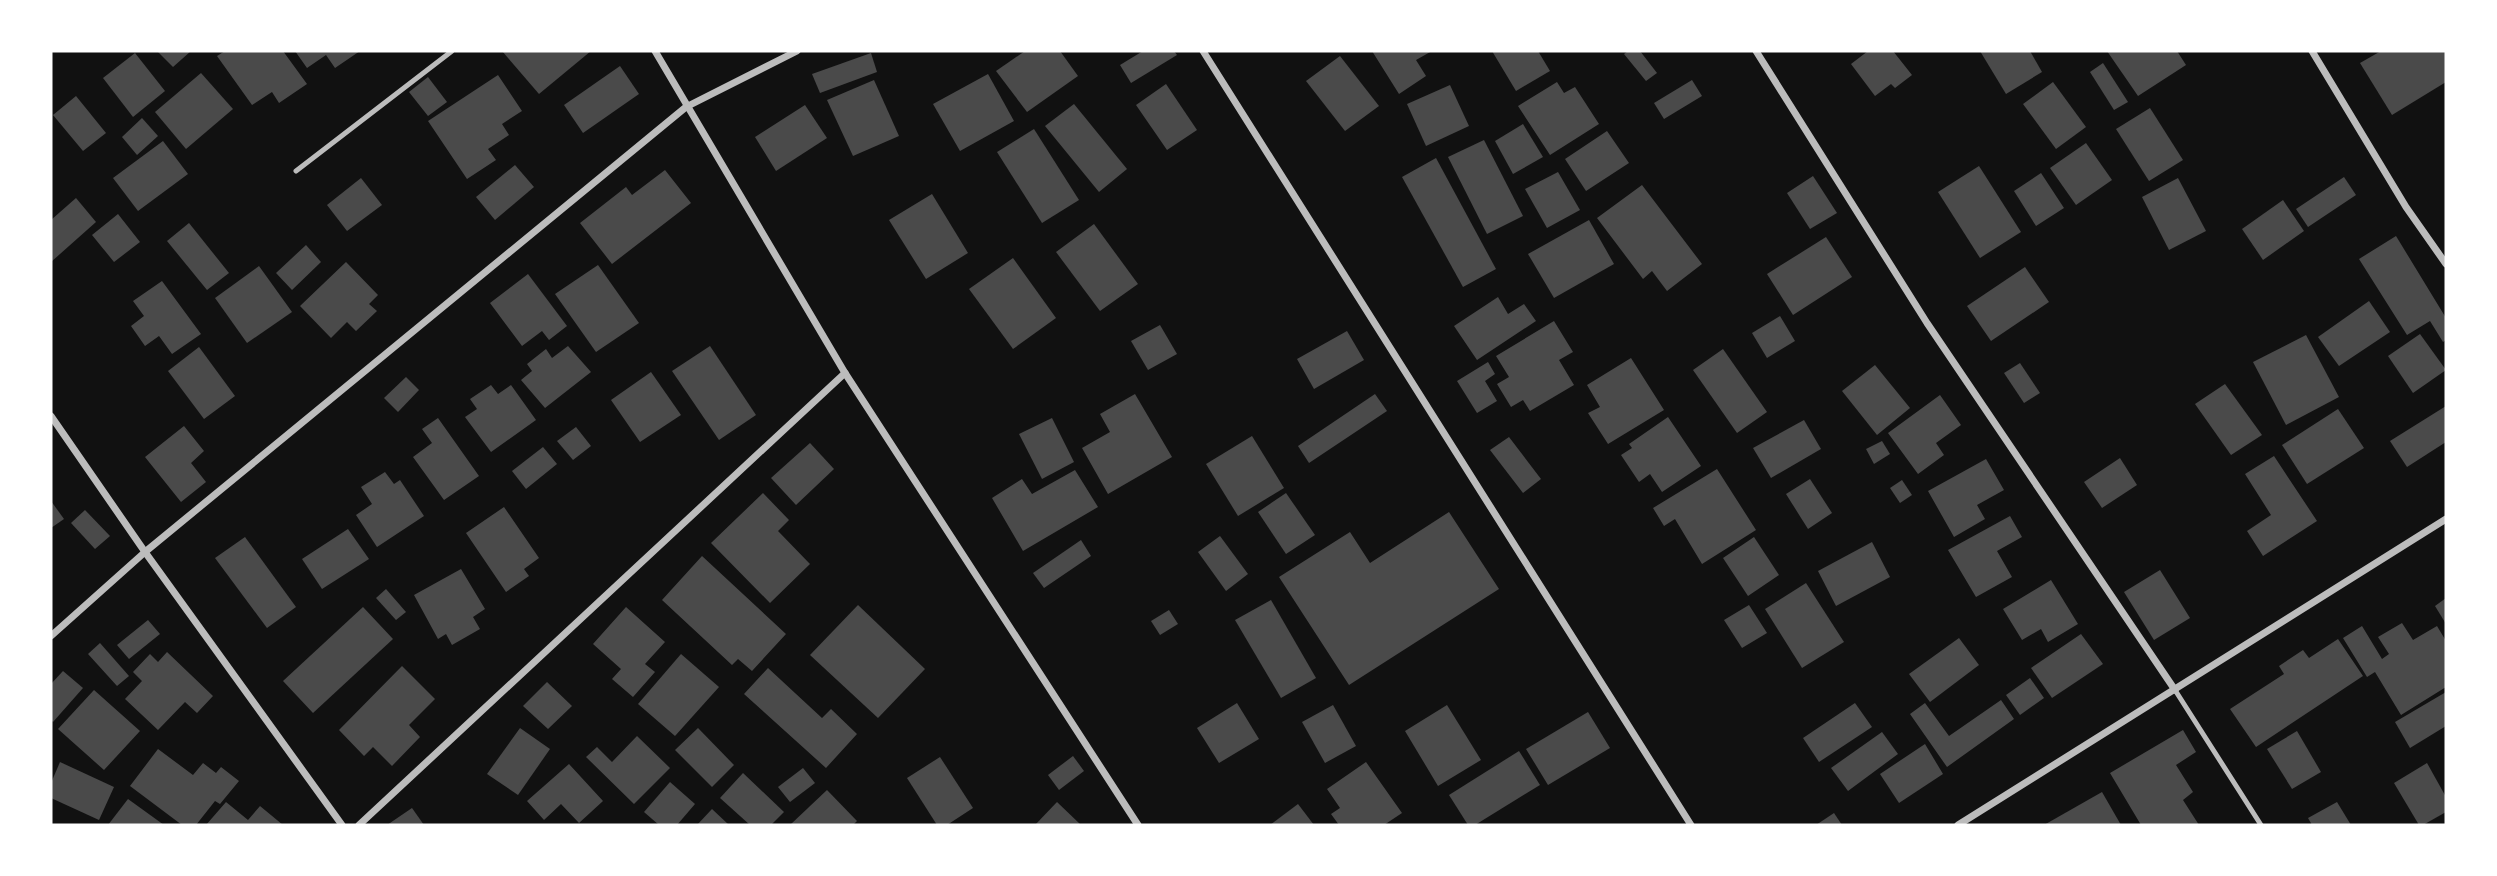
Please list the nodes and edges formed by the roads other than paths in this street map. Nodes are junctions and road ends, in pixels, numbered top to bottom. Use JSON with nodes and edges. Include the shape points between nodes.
{"nodes":[{"id":1,"x":452,"y":51,"type":"edge"},
{"id":2,"x":654,"y":51,"type":"edge"},
{"id":3,"x":797,"y":51,"type":"edge"},
{"id":4,"x":1203,"y":51,"type":"edge"},
{"id":5,"x":1756,"y":51,"type":"edge"},
{"id":6,"x":2312,"y":51,"type":"edge"},
{"id":7,"x":686,"y":107,"type":"junction"},
{"id":8,"x":296,"y":171,"type":"dead end"},
{"id":9,"x":2446,"y":264,"type":"edge"},
{"id":10,"x":845,"y":373,"type":"junction"},
{"id":11,"x":51,"y":416,"type":"edge"},
{"id":12,"x":2446,"y":519,"type":"edge"},
{"id":13,"x":145,"y":552,"type":"junction"},
{"id":14,"x":51,"y":636,"type":"edge"},
{"id":15,"x":2175,"y":690,"type":"junction"},
{"id":16,"x":342,"y":825,"type":"edge"},
{"id":17,"x":359,"y":825,"type":"edge"},
{"id":18,"x":1138,"y":825,"type":"edge"},
{"id":19,"x":1691,"y":825,"type":"edge"},
{"id":20,"x":1958,"y":825,"type":"edge"},
{"id":21,"x":2261,"y":825,"type":"edge"}],
"edges":[{"from":1,"to":8,"type":"lane"},
{"from":2,"to":7,"type":"street"},
{"from":3,"to":7,"type":"street"},
{"from":4,"to":19,"type":"street"},
{"from":5,"to":15,"type":"street","via":[[1927,323]]},
{"from":6,"to":9,"type":"street","via":[[2406,207]]},
{"from":7,"to":10,"type":"street"},
{"from":7,"to":13,"type":"street"},
{"from":10,"to":17,"type":"street"},
{"from":10,"to":18,"type":"street"},
{"from":11,"to":13,"type":"street"},
{"from":12,"to":15,"type":"street"},
{"from":13,"to":14,"type":"street"},
{"from":13,"to":16,"type":"street"},
{"from":15,"to":20,"type":"street"},
{"from":15,"to":21,"type":"lane"}]}
